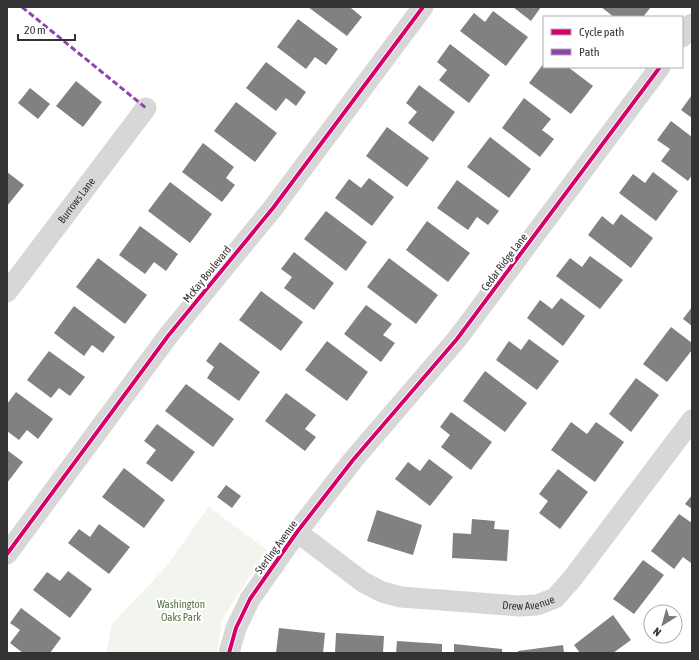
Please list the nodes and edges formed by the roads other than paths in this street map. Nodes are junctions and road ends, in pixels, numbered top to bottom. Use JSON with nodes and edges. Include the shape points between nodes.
{"nodes":[{"id":1,"x":423,"y":7,"type":"edge"},
{"id":2,"x":692,"y":24,"type":"edge"},
{"id":3,"x":683,"y":36,"type":"edge"},
{"id":4,"x":659,"y":68,"type":"edge"},
{"id":5,"x":146,"y":108,"type":"dead end"},
{"id":6,"x":7,"y":292,"type":"edge"},
{"id":7,"x":692,"y":420,"type":"edge"},
{"id":8,"x":353,"y":460,"type":"joint"},
{"id":9,"x":297,"y":532,"type":"junction"},
{"id":10,"x":7,"y":554,"type":"edge"},
{"id":11,"x":229,"y":653,"type":"edge"}],
"edges":[{"from":1,"to":10,"type":"street","name":"McKay Boulevard","via":[[273,208],[168,336]]},
{"from":2,"to":3,"type":"street"},
{"from":4,"to":8,"type":"street","name":"Cedar Ridge Lane","via":[[457,339]]},
{"from":5,"to":6,"type":"street","name":"Burrows Lane"},
{"from":7,"to":9,"type":"street","name":"Drew Avenue","via":[[572,579],[555,598],[537,605],[409,598],[382,592],[363,582]]},
{"from":8,"to":9,"type":"street","name":"Sterling Avenue"},
{"from":9,"to":11,"type":"street","name":"Sterling Avenue","via":[[250,599],[236,628]]}]}
